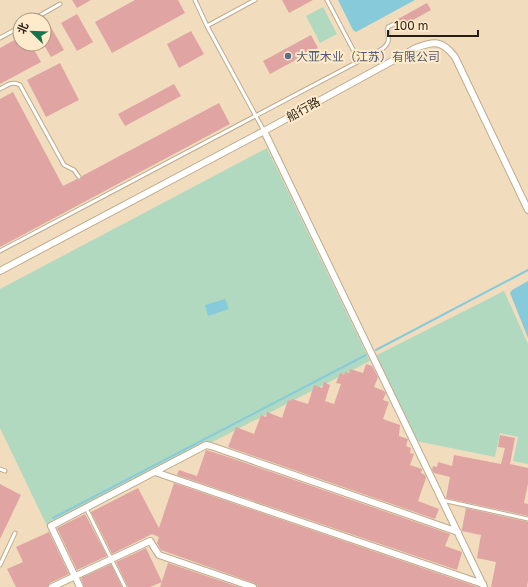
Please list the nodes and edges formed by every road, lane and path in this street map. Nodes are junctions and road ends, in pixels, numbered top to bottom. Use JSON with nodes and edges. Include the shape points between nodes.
{"nodes":[{"id":1,"x":195,"y":0,"type":"edge"},
{"id":2,"x":255,"y":0,"type":"edge"},
{"id":3,"x":327,"y":0,"type":"edge"},
{"id":4,"x":60,"y":4,"type":"dead end"},
{"id":5,"x":46,"y":12,"type":"edge"},
{"id":6,"x":396,"y":23,"type":"dead end"},
{"id":7,"x":207,"y":26,"type":"junction"},
{"id":8,"x":12,"y":31,"type":"edge"},
{"id":9,"x":0,"y":38,"type":"edge"},
{"id":10,"x":359,"y":61,"type":"junction"},
{"id":11,"x":0,"y":89,"type":"edge"},
{"id":12,"x":256,"y":116,"type":"junction"},
{"id":13,"x":264,"y":131,"type":"junction"},
{"id":14,"x":79,"y":177,"type":"dead end"},
{"id":15,"x":528,"y":210,"type":"edge"},
{"id":16,"x":0,"y":251,"type":"edge"},
{"id":17,"x":0,"y":271,"type":"edge"},
{"id":18,"x":0,"y":468,"type":"edge"},
{"id":19,"x":5,"y":471,"type":"dead end"},
{"id":20,"x":155,"y":472,"type":"junction"},
{"id":21,"x":442,"y":500,"type":"junction"},
{"id":22,"x":86,"y":508,"type":"junction"},
{"id":23,"x":528,"y":518,"type":"edge"},
{"id":24,"x":458,"y":532,"type":"junction"},
{"id":25,"x":15,"y":533,"type":"dead end"},
{"id":26,"x":112,"y":559,"type":"junction"},
{"id":27,"x":0,"y":565,"type":"edge"},
{"id":28,"x":75,"y":576,"type":"junction"},
{"id":29,"x":484,"y":586,"type":"edge"},
{"id":30,"x":52,"y":587,"type":"edge"},
{"id":31,"x":80,"y":587,"type":"edge"},
{"id":32,"x":125,"y":587,"type":"edge"},
{"id":33,"x":253,"y":587,"type":"edge"}],
"edges":[{"from":1,"to":7,"type":"lane"},
{"from":2,"to":7,"type":"lane"},
{"from":3,"to":10,"type":"lane"},
{"from":4,"to":5,"type":"lane"},
{"from":6,"to":10,"type":"lane","via":[[387,29],[389,37],[384,47]]},
{"from":7,"to":12,"type":"lane"},
{"from":8,"to":9,"type":"lane"},
{"from":10,"to":12,"type":"lane"},
{"from":11,"to":14,"type":"lane","via":[[10,83],[20,85],[64,165],[74,170]]},
{"from":12,"to":13,"type":"lane"},
{"from":12,"to":16,"type":"lane"},
{"from":13,"to":15,"type":"street","name":"船行路","via":[[416,48],[436,42],[455,56]]},
{"from":13,"to":17,"type":"street","name":"船行路"},
{"from":13,"to":21,"type":"street"},
{"from":18,"to":19,"type":"lane"},
{"from":20,"to":22,"type":"street"},
{"from":20,"to":24,"type":"street","via":[[206,445]]},
{"from":20,"to":29,"type":"street"},
{"from":21,"to":23,"type":"lane"},
{"from":21,"to":24,"type":"street"},
{"from":22,"to":26,"type":"lane"},
{"from":22,"to":28,"type":"street","via":[[51,526]]},
{"from":24,"to":29,"type":"street"},
{"from":25,"to":27,"type":"lane"},
{"from":26,"to":28,"type":"street"},
{"from":26,"to":32,"type":"lane"},
{"from":26,"to":33,"type":"street","via":[[150,541],[159,555]]},
{"from":28,"to":30,"type":"street"},
{"from":28,"to":31,"type":"street"}]}
